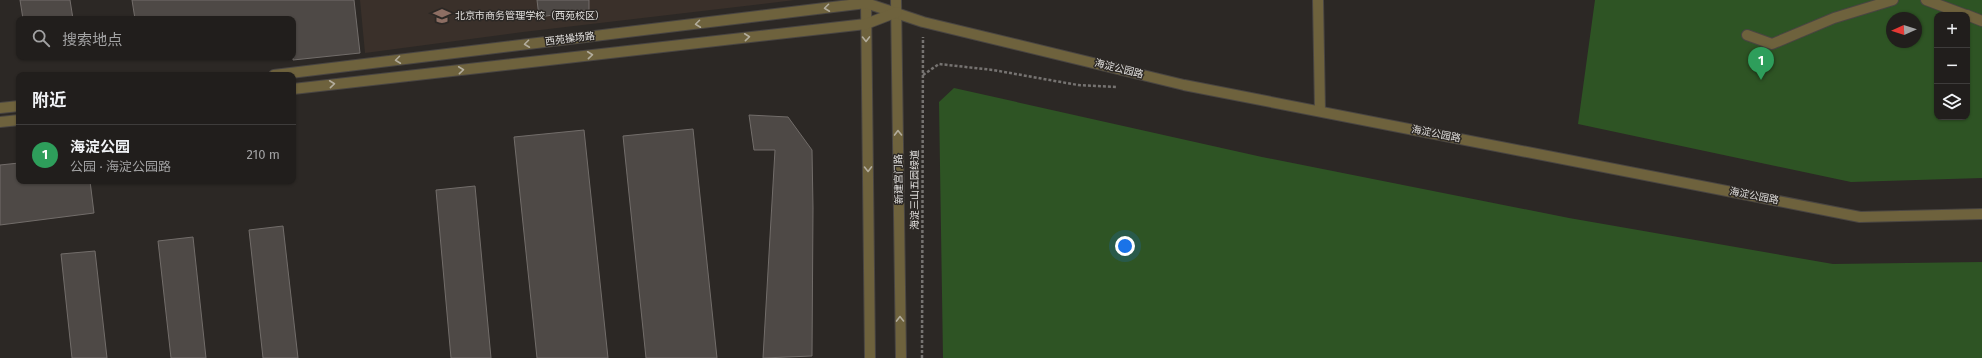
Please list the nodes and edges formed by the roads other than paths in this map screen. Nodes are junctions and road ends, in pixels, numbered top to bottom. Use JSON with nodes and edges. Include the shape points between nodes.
{"nodes":[{"id":1,"x":896,"y":0,"type":"edge"},
{"id":2,"x":1318,"y":0,"type":"edge"},
{"id":3,"x":1893,"y":0,"type":"edge"},
{"id":4,"x":1926,"y":0,"type":"edge"},
{"id":5,"x":866,"y":2,"type":"edge"},
{"id":6,"x":897,"y":12,"type":"junction"},
{"id":7,"x":1958,"y":12,"type":"edge"},
{"id":8,"x":1970,"y":16,"type":"edge"},
{"id":9,"x":1982,"y":21,"type":"edge"},
{"id":10,"x":866,"y":24,"type":"junction"},
{"id":11,"x":1746,"y":35,"type":"dead end"},
{"id":12,"x":296,"y":72,"type":"edge"},
{"id":13,"x":296,"y":89,"type":"edge"},
{"id":14,"x":16,"y":106,"type":"edge"},
{"id":15,"x":0,"y":108,"type":"edge"},
{"id":16,"x":1320,"y":111,"type":"junction"},
{"id":17,"x":16,"y":120,"type":"edge"},
{"id":18,"x":0,"y":122,"type":"edge"},
{"id":19,"x":1982,"y":214,"type":"edge"},
{"id":20,"x":870,"y":358,"type":"edge"},
{"id":21,"x":901,"y":358,"type":"edge"}],
"edges":[{"from":1,"to":6,"type":"street","name":"新建宫门路"},
{"from":2,"to":16,"type":"street"},
{"from":3,"to":11,"type":"street","via":[[1834,18],[1772,44]]},
{"from":4,"to":7,"type":"street"},
{"from":5,"to":6,"type":"street","name":"海淀公园路"},
{"from":5,"to":10,"type":"street"},
{"from":5,"to":12,"type":"street","name":"西苑操场路","one_way":true},
{"from":6,"to":10,"type":"street","name":"西苑操场路"},
{"from":6,"to":16,"type":"street","name":"海淀公园路","via":[[923,22],[1184,85]]},
{"from":21,"to":6,"type":"street","name":"新建宫门路","one_way":true},
{"from":8,"to":9,"type":"street"},
{"from":13,"to":10,"type":"street","name":"西苑操场路","one_way":true},
{"from":10,"to":20,"type":"street","one_way":true},
{"from":14,"to":15,"type":"street"},
{"from":16,"to":19,"type":"street","name":"海淀公园路","via":[[1860,217]]},
{"from":17,"to":18,"type":"street"}]}
